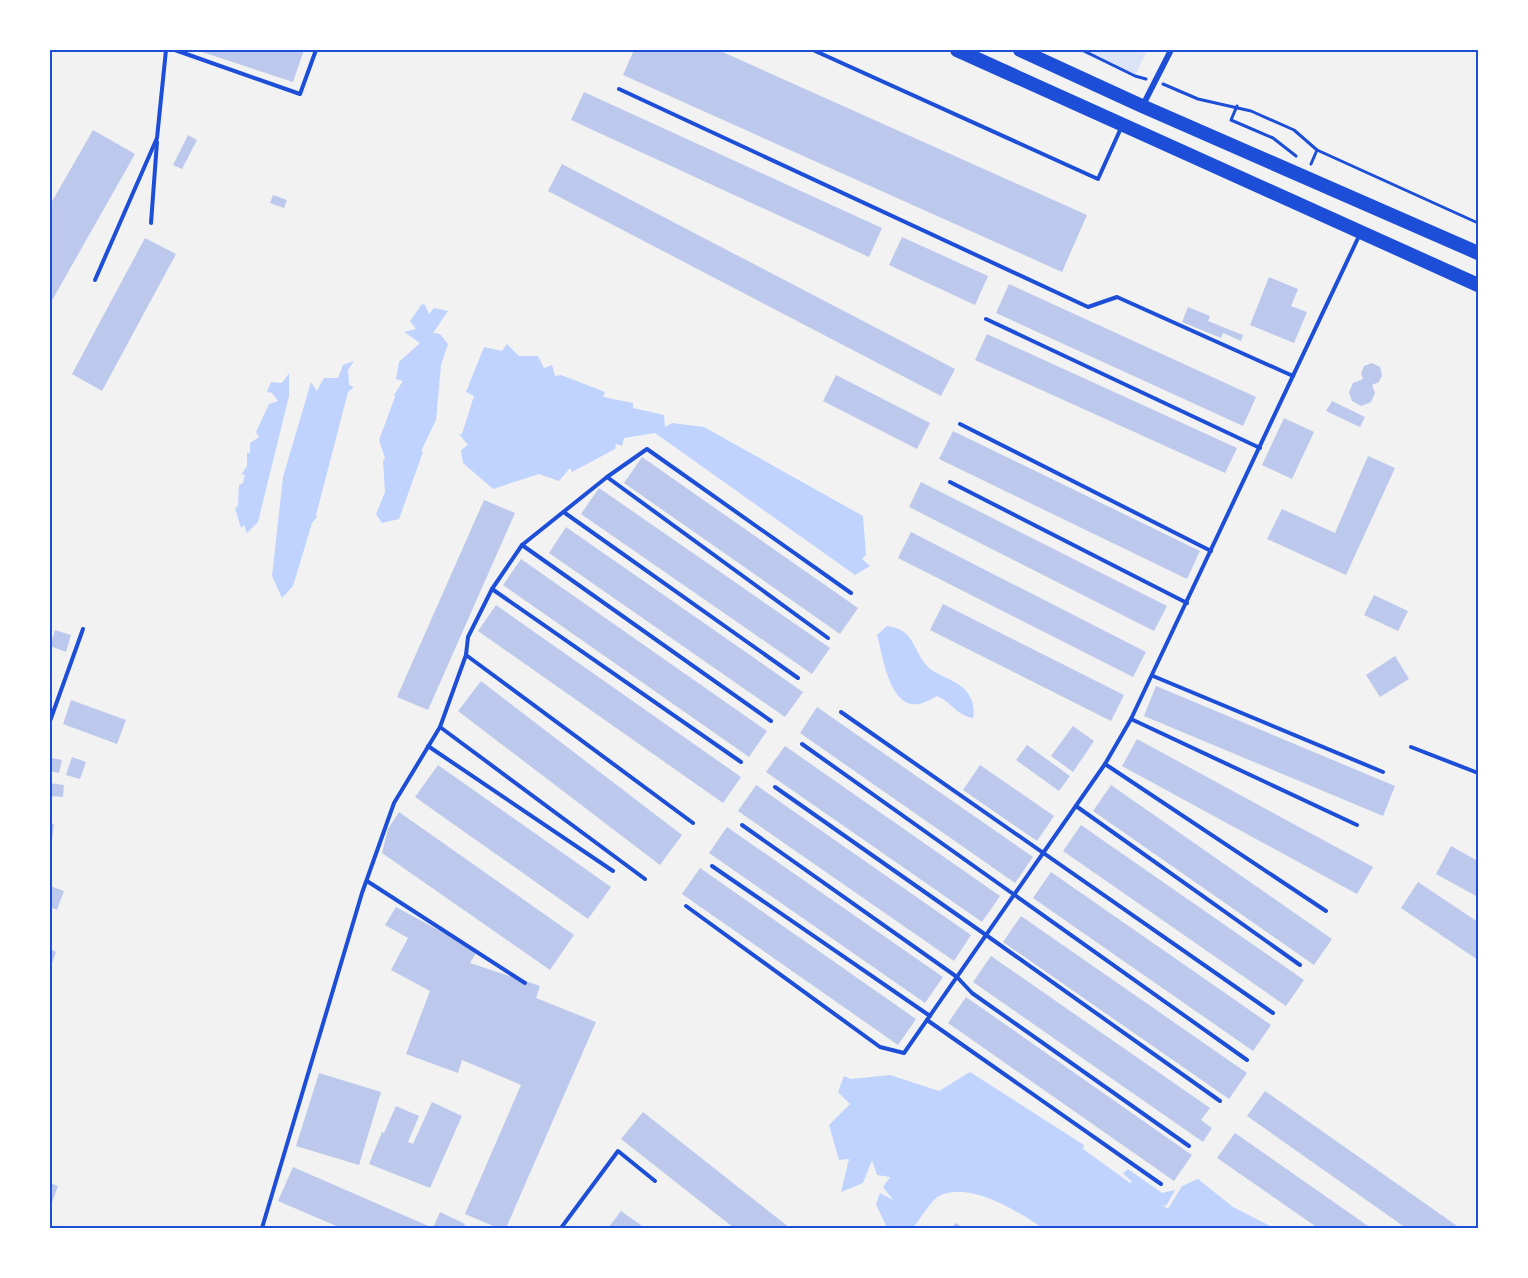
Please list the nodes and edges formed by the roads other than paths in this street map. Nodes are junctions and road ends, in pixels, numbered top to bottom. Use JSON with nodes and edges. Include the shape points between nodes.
{"nodes":[{"id":1,"x":166,"y":50,"type":"edge"},
{"id":2,"x":175,"y":50,"type":"edge"},
{"id":3,"x":316,"y":50,"type":"edge"},
{"id":4,"x":813,"y":50,"type":"edge"},
{"id":5,"x":957,"y":50,"type":"edge"},
{"id":6,"x":1020,"y":50,"type":"edge"},
{"id":7,"x":1171,"y":50,"type":"edge"},
{"id":8,"x":619,"y":89,"type":"dead end"},
{"id":9,"x":1142,"y":106,"type":"junction"},
{"id":10,"x":1122,"y":124,"type":"junction"},
{"id":11,"x":157,"y":138,"type":"junction"},
{"id":12,"x":151,"y":223,"type":"dead end"},
{"id":13,"x":1361,"y":233,"type":"junction"},
{"id":14,"x":1479,"y":253,"type":"edge"},
{"id":15,"x":94,"y":280,"type":"dead end"},
{"id":16,"x":1479,"y":285,"type":"edge"},
{"id":17,"x":986,"y":319,"type":"dead end"},
{"id":18,"x":1293,"y":376,"type":"junction"},
{"id":19,"x":960,"y":424,"type":"dead end"},
{"id":20,"x":1260,"y":448,"type":"junction"},
{"id":21,"x":607,"y":477,"type":"junction"},
{"id":22,"x":950,"y":482,"type":"dead end"},
{"id":23,"x":565,"y":513,"type":"junction"},
{"id":24,"x":522,"y":545,"type":"junction"},
{"id":25,"x":1211,"y":551,"type":"junction"},
{"id":26,"x":492,"y":589,"type":"junction"},
{"id":27,"x":851,"y":593,"type":"dead end"},
{"id":28,"x":1187,"y":603,"type":"junction"},
{"id":29,"x":83,"y":629,"type":"dead end"},
{"id":30,"x":828,"y":638,"type":"dead end"},
{"id":31,"x":466,"y":655,"type":"junction"},
{"id":32,"x":1153,"y":676,"type":"junction"},
{"id":33,"x":798,"y":678,"type":"dead end"},
{"id":34,"x":841,"y":712,"type":"dead end"},
{"id":35,"x":1131,"y":719,"type":"junction"},
{"id":36,"x":50,"y":721,"type":"edge"},
{"id":37,"x":771,"y":721,"type":"dead end"},
{"id":38,"x":440,"y":727,"type":"junction"},
{"id":39,"x":802,"y":744,"type":"dead end"},
{"id":40,"x":428,"y":746,"type":"junction"},
{"id":41,"x":1411,"y":747,"type":"dead end"},
{"id":42,"x":741,"y":762,"type":"dead end"},
{"id":43,"x":1105,"y":764,"type":"junction"},
{"id":44,"x":1383,"y":772,"type":"dead end"},
{"id":45,"x":1479,"y":773,"type":"edge"},
{"id":46,"x":775,"y":788,"type":"dead end"},
{"id":47,"x":1076,"y":806,"type":"junction"},
{"id":48,"x":693,"y":823,"type":"dead end"},
{"id":49,"x":742,"y":825,"type":"dead end"},
{"id":50,"x":1357,"y":825,"type":"dead end"},
{"id":51,"x":1042,"y":854,"type":"junction"},
{"id":52,"x":712,"y":866,"type":"dead end"},
{"id":53,"x":613,"y":872,"type":"dead end"},
{"id":54,"x":645,"y":879,"type":"dead end"},
{"id":55,"x":367,"y":881,"type":"junction"},
{"id":56,"x":1014,"y":894,"type":"junction"},
{"id":57,"x":686,"y":906,"type":"dead end"},
{"id":58,"x":1326,"y":910,"type":"dead end"},
{"id":59,"x":986,"y":935,"type":"junction"},
{"id":60,"x":1300,"y":965,"type":"dead end"},
{"id":61,"x":957,"y":977,"type":"junction"},
{"id":62,"x":525,"y":983,"type":"dead end"},
{"id":63,"x":1273,"y":1013,"type":"dead end"},
{"id":64,"x":928,"y":1018,"type":"junction"},
{"id":65,"x":1247,"y":1060,"type":"dead end"},
{"id":66,"x":1220,"y":1101,"type":"dead end"},
{"id":67,"x":1189,"y":1146,"type":"dead end"},
{"id":68,"x":655,"y":1181,"type":"dead end"},
{"id":69,"x":1161,"y":1184,"type":"dead end"},
{"id":70,"x":262,"y":1228,"type":"edge"},
{"id":71,"x":561,"y":1228,"type":"edge"}],
"edges":[{"from":1,"to":11,"type":"lane"},
{"from":2,"to":3,"type":"lane","via":[[300,94]]},
{"from":4,"to":10,"type":"lane","via":[[1098,178]]},
{"from":5,"to":10,"type":"main road"},
{"from":6,"to":9,"type":"main road"},
{"from":7,"to":9,"type":"street"},
{"from":8,"to":18,"type":"lane","via":[[1088,308],[1117,297]]},
{"from":9,"to":14,"type":"main road"},
{"from":10,"to":13,"type":"main road"},
{"from":11,"to":12,"type":"lane"},
{"from":11,"to":15,"type":"lane"},
{"from":13,"to":16,"type":"main road"},
{"from":13,"to":18,"type":"lane"},
{"from":17,"to":20,"type":"lane"},
{"from":18,"to":20,"type":"lane"},
{"from":19,"to":25,"type":"lane"},
{"from":20,"to":25,"type":"lane"},
{"from":21,"to":23,"type":"lane"},
{"from":21,"to":27,"type":"lane","via":[[647,449]]},
{"from":21,"to":30,"type":"lane"},
{"from":22,"to":28,"type":"lane"},
{"from":23,"to":24,"type":"lane"},
{"from":23,"to":33,"type":"lane"},
{"from":24,"to":26,"type":"lane"},
{"from":24,"to":37,"type":"lane"},
{"from":25,"to":28,"type":"lane"},
{"from":26,"to":31,"type":"lane","via":[[468,637]]},
{"from":26,"to":42,"type":"lane"},
{"from":28,"to":32,"type":"lane"},
{"from":29,"to":36,"type":"lane"},
{"from":31,"to":38,"type":"lane"},
{"from":31,"to":48,"type":"lane"},
{"from":32,"to":35,"type":"lane"},
{"from":32,"to":44,"type":"lane"},
{"from":34,"to":51,"type":"lane"},
{"from":35,"to":43,"type":"lane"},
{"from":35,"to":50,"type":"lane"},
{"from":38,"to":40,"type":"lane"},
{"from":38,"to":54,"type":"lane"},
{"from":39,"to":56,"type":"lane"},
{"from":40,"to":53,"type":"lane"},
{"from":40,"to":55,"type":"lane","via":[[394,803]]},
{"from":41,"to":45,"type":"lane"},
{"from":43,"to":47,"type":"lane"},
{"from":43,"to":58,"type":"lane"},
{"from":46,"to":59,"type":"lane"},
{"from":47,"to":51,"type":"lane"},
{"from":47,"to":60,"type":"lane"},
{"from":49,"to":61,"type":"lane"},
{"from":51,"to":56,"type":"lane"},
{"from":51,"to":63,"type":"lane"},
{"from":52,"to":64,"type":"lane"},
{"from":55,"to":62,"type":"lane"},
{"from":55,"to":70,"type":"lane"},
{"from":56,"to":59,"type":"lane"},
{"from":56,"to":65,"type":"lane"},
{"from":57,"to":64,"type":"lane","via":[[880,1047],[904,1053]]},
{"from":59,"to":61,"type":"lane"},
{"from":59,"to":66,"type":"lane"},
{"from":61,"to":64,"type":"lane"},
{"from":61,"to":67,"type":"lane","via":[[972,993]]},
{"from":64,"to":69,"type":"lane"},
{"from":68,"to":71,"type":"lane","via":[[618,1151]]}]}
